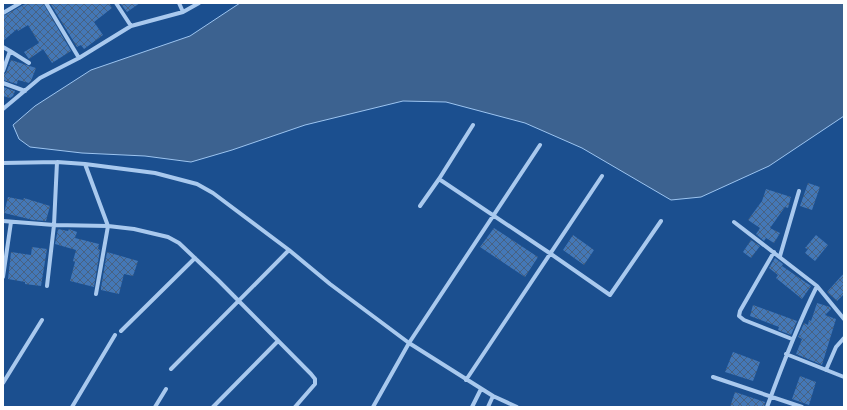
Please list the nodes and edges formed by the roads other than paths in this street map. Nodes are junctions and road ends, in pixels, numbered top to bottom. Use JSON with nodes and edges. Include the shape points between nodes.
{"nodes":[{"id":1,"x":20,"y":3,"type":"edge"},
{"id":2,"x":46,"y":3,"type":"edge"},
{"id":3,"x":116,"y":3,"type":"edge"},
{"id":4,"x":179,"y":3,"type":"edge"},
{"id":5,"x":199,"y":3,"type":"edge"},
{"id":6,"x":183,"y":12,"type":"junction"},
{"id":7,"x":3,"y":13,"type":"edge"},
{"id":8,"x":131,"y":26,"type":"junction"},
{"id":9,"x":3,"y":47,"type":"edge"},
{"id":10,"x":10,"y":51,"type":"junction"},
{"id":11,"x":79,"y":58,"type":"junction"},
{"id":12,"x":29,"y":63,"type":"dead end"},
{"id":13,"x":3,"y":71,"type":"edge"},
{"id":14,"x":3,"y":83,"type":"edge"},
{"id":15,"x":25,"y":91,"type":"junction"},
{"id":16,"x":3,"y":109,"type":"edge"},
{"id":17,"x":473,"y":125,"type":"dead end"},
{"id":18,"x":540,"y":145,"type":"dead end"},
{"id":19,"x":3,"y":162,"type":"edge"},
{"id":20,"x":57,"y":162,"type":"junction"},
{"id":21,"x":85,"y":164,"type":"junction"},
{"id":22,"x":602,"y":176,"type":"dead end"},
{"id":23,"x":439,"y":179,"type":"junction"},
{"id":24,"x":799,"y":191,"type":"dead end"},
{"id":25,"x":420,"y":206,"type":"dead end"},
{"id":26,"x":493,"y":214,"type":"junction"},
{"id":27,"x":3,"y":221,"type":"edge"},
{"id":28,"x":661,"y":221,"type":"dead end"},
{"id":29,"x":10,"y":222,"type":"junction"},
{"id":30,"x":734,"y":222,"type":"dead end"},
{"id":31,"x":54,"y":225,"type":"junction"},
{"id":32,"x":108,"y":226,"type":"junction"},
{"id":33,"x":289,"y":250,"type":"junction"},
{"id":34,"x":774,"y":252,"type":"junction"},
{"id":35,"x":551,"y":254,"type":"junction"},
{"id":36,"x":780,"y":256,"type":"junction"},
{"id":37,"x":195,"y":258,"type":"junction"},
{"id":38,"x":3,"y":277,"type":"edge"},
{"id":39,"x":47,"y":286,"type":"dead end"},
{"id":40,"x":817,"y":286,"type":"junction"},
{"id":41,"x":96,"y":294,"type":"dead end"},
{"id":42,"x":238,"y":300,"type":"junction"},
{"id":43,"x":844,"y":319,"type":"edge"},
{"id":44,"x":42,"y":320,"type":"dead end"},
{"id":45,"x":121,"y":331,"type":"dead end"},
{"id":46,"x":115,"y":335,"type":"dead end"},
{"id":47,"x":844,"y":338,"type":"edge"},
{"id":48,"x":792,"y":339,"type":"junction"},
{"id":49,"x":278,"y":341,"type":"junction"},
{"id":50,"x":409,"y":342,"type":"junction"},
{"id":51,"x":786,"y":354,"type":"junction"},
{"id":52,"x":171,"y":369,"type":"dead end"},
{"id":53,"x":826,"y":370,"type":"junction"},
{"id":54,"x":713,"y":377,"type":"dead end"},
{"id":55,"x":844,"y":377,"type":"edge"},
{"id":56,"x":466,"y":380,"type":"junction"},
{"id":57,"x":3,"y":384,"type":"edge"},
{"id":58,"x":166,"y":389,"type":"dead end"},
{"id":59,"x":481,"y":389,"type":"junction"},
{"id":60,"x":493,"y":396,"type":"junction"},
{"id":61,"x":771,"y":397,"type":"junction"},
{"id":62,"x":72,"y":407,"type":"edge"},
{"id":63,"x":155,"y":407,"type":"edge"},
{"id":64,"x":213,"y":407,"type":"edge"},
{"id":65,"x":294,"y":407,"type":"edge"},
{"id":66,"x":373,"y":407,"type":"edge"},
{"id":67,"x":472,"y":407,"type":"edge"},
{"id":68,"x":488,"y":407,"type":"edge"},
{"id":69,"x":517,"y":407,"type":"edge"},
{"id":70,"x":767,"y":407,"type":"edge"},
{"id":71,"x":802,"y":407,"type":"edge"}],
"edges":[{"from":1,"to":7,"type":"street"},
{"from":2,"to":11,"type":"street"},
{"from":3,"to":8,"type":"street"},
{"from":4,"to":6,"type":"street"},
{"from":5,"to":6,"type":"street"},
{"from":6,"to":8,"type":"street"},
{"from":8,"to":11,"type":"street"},
{"from":9,"to":10,"type":"street"},
{"from":10,"to":12,"type":"street"},
{"from":10,"to":13,"type":"street"},
{"from":11,"to":15,"type":"street","via":[[40,78]]},
{"from":14,"to":15,"type":"street"},
{"from":15,"to":16,"type":"street"},
{"from":17,"to":23,"type":"street"},
{"from":18,"to":26,"type":"street"},
{"from":19,"to":20,"type":"street"},
{"from":20,"to":21,"type":"street"},
{"from":20,"to":31,"type":"street"},
{"from":21,"to":32,"type":"street"},
{"from":21,"to":33,"type":"street","via":[[155,173],[197,184],[213,193]]},
{"from":22,"to":35,"type":"street"},
{"from":23,"to":25,"type":"street"},
{"from":23,"to":26,"type":"street"},
{"from":24,"to":36,"type":"street"},
{"from":26,"to":35,"type":"street"},
{"from":26,"to":50,"type":"street"},
{"from":27,"to":29,"type":"street"},
{"from":28,"to":35,"type":"street","via":[[610,295]]},
{"from":29,"to":31,"type":"street"},
{"from":29,"to":38,"type":"street"},
{"from":30,"to":34,"type":"street"},
{"from":31,"to":32,"type":"street"},
{"from":31,"to":39,"type":"street"},
{"from":32,"to":37,"type":"street","via":[[134,228],[168,237],[179,243]]},
{"from":32,"to":41,"type":"street"},
{"from":33,"to":42,"type":"street"},
{"from":33,"to":50,"type":"street","via":[[330,284]]},
{"from":34,"to":36,"type":"street"},
{"from":34,"to":48,"type":"street","via":[[739,316]]},
{"from":35,"to":56,"type":"street"},
{"from":36,"to":40,"type":"street"},
{"from":37,"to":42,"type":"street"},
{"from":37,"to":45,"type":"street"},
{"from":40,"to":43,"type":"street"},
{"from":40,"to":48,"type":"street"},
{"from":42,"to":49,"type":"street"},
{"from":42,"to":52,"type":"street"},
{"from":44,"to":57,"type":"street"},
{"from":46,"to":62,"type":"street"},
{"from":47,"to":53,"type":"street","via":[[836,347]]},
{"from":48,"to":51,"type":"street"},
{"from":49,"to":64,"type":"street"},
{"from":49,"to":65,"type":"street","via":[[315,379],[312,388]]},
{"from":50,"to":56,"type":"street"},
{"from":50,"to":66,"type":"street"},
{"from":51,"to":53,"type":"street"},
{"from":51,"to":61,"type":"street"},
{"from":53,"to":55,"type":"street"},
{"from":54,"to":61,"type":"street"},
{"from":56,"to":59,"type":"street"},
{"from":58,"to":63,"type":"street"},
{"from":59,"to":60,"type":"street"},
{"from":59,"to":67,"type":"street"},
{"from":60,"to":68,"type":"street"},
{"from":60,"to":69,"type":"street"},
{"from":61,"to":70,"type":"street"},
{"from":61,"to":71,"type":"street"}]}
